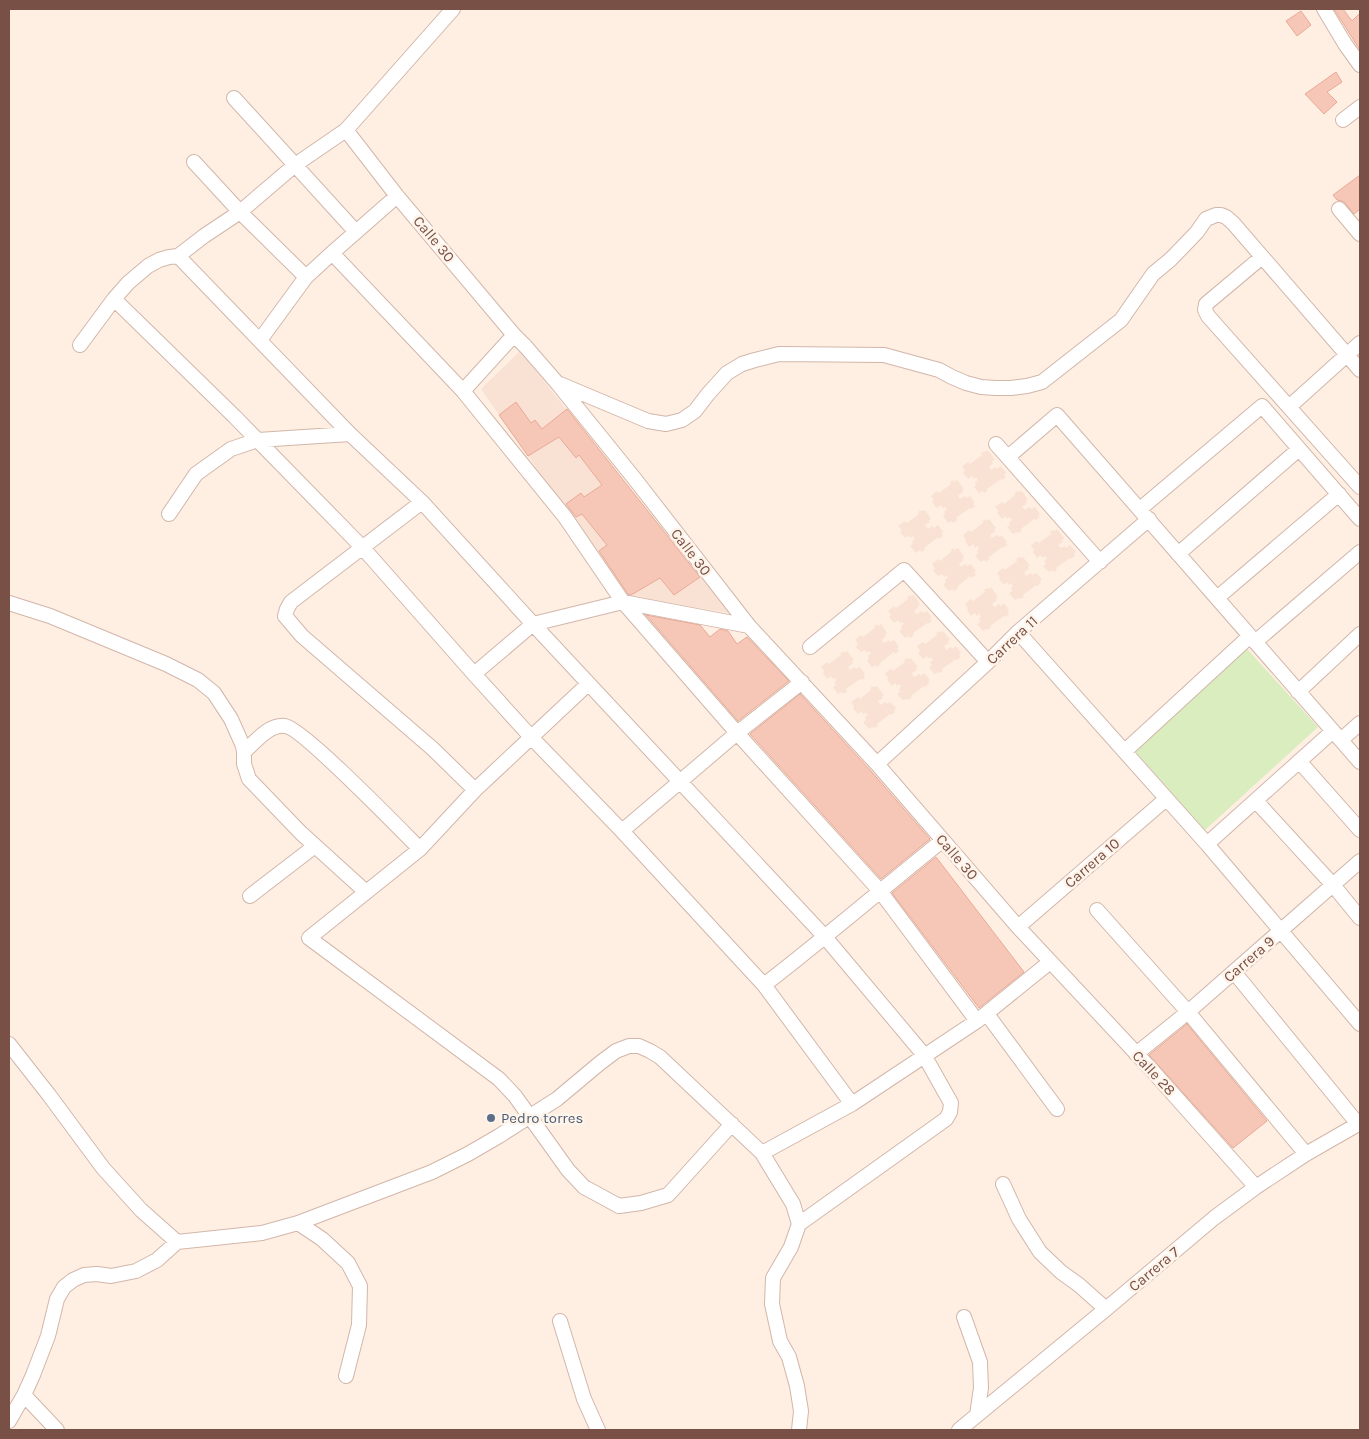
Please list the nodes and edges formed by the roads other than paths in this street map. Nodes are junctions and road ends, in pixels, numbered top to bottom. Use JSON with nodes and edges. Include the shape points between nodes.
{"nodes":[{"id":1,"x":453,"y":9,"type":"edge"},
{"id":2,"x":1324,"y":9,"type":"edge"},
{"id":3,"x":1360,"y":65,"type":"edge"},
{"id":4,"x":234,"y":98,"type":"dead end"},
{"id":5,"x":1360,"y":107,"type":"edge"},
{"id":6,"x":1343,"y":120,"type":"dead end"},
{"id":7,"x":346,"y":130,"type":"junction"},
{"id":8,"x":194,"y":162,"type":"dead end"},
{"id":9,"x":295,"y":165,"type":"junction"},
{"id":10,"x":397,"y":196,"type":"junction"},
{"id":11,"x":1339,"y":209,"type":"dead end"},
{"id":12,"x":240,"y":212,"type":"junction"},
{"id":13,"x":356,"y":232,"type":"junction"},
{"id":14,"x":1360,"y":234,"type":"edge"},
{"id":15,"x":332,"y":253,"type":"junction"},
{"id":16,"x":178,"y":256,"type":"junction"},
{"id":17,"x":1262,"y":257,"type":"junction"},
{"id":18,"x":306,"y":277,"type":"junction"},
{"id":19,"x":114,"y":299,"type":"junction"},
{"id":20,"x":514,"y":335,"type":"junction"},
{"id":21,"x":260,"y":340,"type":"junction"},
{"id":22,"x":1360,"y":343,"type":"edge"},
{"id":23,"x":80,"y":345,"type":"dead end"},
{"id":24,"x":1346,"y":354,"type":"junction"},
{"id":25,"x":1360,"y":370,"type":"edge"},
{"id":26,"x":558,"y":384,"type":"junction"},
{"id":27,"x":463,"y":391,"type":"junction"},
{"id":28,"x":1288,"y":407,"type":"junction"},
{"id":29,"x":350,"y":434,"type":"junction"},
{"id":30,"x":258,"y":440,"type":"junction"},
{"id":31,"x":996,"y":444,"type":"dead end"},
{"id":32,"x":1299,"y":449,"type":"junction"},
{"id":33,"x":1008,"y":458,"type":"junction"},
{"id":34,"x":1360,"y":487,"type":"edge"},
{"id":35,"x":1339,"y":494,"type":"junction"},
{"id":36,"x":422,"y":502,"type":"junction"},
{"id":37,"x":169,"y":514,"type":"dead end"},
{"id":38,"x":1144,"y":514,"type":"junction"},
{"id":39,"x":1360,"y":519,"type":"edge"},
{"id":40,"x":362,"y":547,"type":"junction"},
{"id":41,"x":1360,"y":552,"type":"edge"},
{"id":42,"x":1178,"y":554,"type":"junction"},
{"id":43,"x":1100,"y":562,"type":"junction"},
{"id":44,"x":1217,"y":598,"type":"junction"},
{"id":45,"x":623,"y":602,"type":"junction"},
{"id":46,"x":9,"y":603,"type":"edge"},
{"id":47,"x":533,"y":624,"type":"junction"},
{"id":48,"x":749,"y":626,"type":"junction"},
{"id":49,"x":1018,"y":632,"type":"junction"},
{"id":50,"x":1360,"y":634,"type":"edge"},
{"id":51,"x":1253,"y":639,"type":"junction"},
{"id":52,"x":810,"y":647,"type":"dead end"},
{"id":53,"x":988,"y":662,"type":"junction"},
{"id":54,"x":474,"y":674,"type":"junction"},
{"id":55,"x":802,"y":682,"type":"junction"},
{"id":56,"x":588,"y":684,"type":"junction"},
{"id":57,"x":1298,"y":692,"type":"junction"},
{"id":58,"x":1360,"y":723,"type":"edge"},
{"id":59,"x":738,"y":733,"type":"junction"},
{"id":60,"x":1337,"y":735,"type":"junction"},
{"id":61,"x":531,"y":737,"type":"junction"},
{"id":62,"x":1125,"y":751,"type":"junction"},
{"id":63,"x":244,"y":752,"type":"junction"},
{"id":64,"x":1299,"y":761,"type":"junction"},
{"id":65,"x":1360,"y":762,"type":"edge"},
{"id":66,"x":877,"y":764,"type":"junction"},
{"id":67,"x":680,"y":781,"type":"junction"},
{"id":68,"x":476,"y":790,"type":"junction"},
{"id":69,"x":1166,"y":799,"type":"junction"},
{"id":70,"x":1256,"y":801,"type":"junction"},
{"id":71,"x":1360,"y":830,"type":"edge"},
{"id":72,"x":622,"y":831,"type":"junction"},
{"id":73,"x":943,"y":840,"type":"junction"},
{"id":74,"x":1207,"y":844,"type":"junction"},
{"id":75,"x":314,"y":846,"type":"junction"},
{"id":76,"x":420,"y":849,"type":"junction"},
{"id":77,"x":1360,"y":861,"type":"edge"},
{"id":78,"x":1333,"y":885,"type":"junction"},
{"id":79,"x":880,"y":891,"type":"junction"},
{"id":80,"x":366,"y":892,"type":"junction"},
{"id":81,"x":250,"y":896,"type":"dead end"},
{"id":82,"x":1097,"y":910,"type":"dead end"},
{"id":83,"x":1360,"y":918,"type":"edge"},
{"id":84,"x":1018,"y":927,"type":"junction"},
{"id":85,"x":1281,"y":930,"type":"junction"},
{"id":86,"x":826,"y":937,"type":"junction"},
{"id":87,"x":1050,"y":962,"type":"junction"},
{"id":88,"x":1234,"y":972,"type":"junction"},
{"id":89,"x":764,"y":985,"type":"junction"},
{"id":90,"x":1188,"y":1012,"type":"junction"},
{"id":91,"x":982,"y":1018,"type":"junction"},
{"id":92,"x":1360,"y":1024,"type":"edge"},
{"id":93,"x":9,"y":1044,"type":"edge"},
{"id":94,"x":1136,"y":1054,"type":"junction"},
{"id":95,"x":924,"y":1055,"type":"junction"},
{"id":96,"x":852,"y":1104,"type":"junction"},
{"id":97,"x":1057,"y":1109,"type":"dead end"},
{"id":98,"x":530,"y":1117,"type":"junction"},
{"id":99,"x":1359,"y":1123,"type":"edge"},
{"id":100,"x":732,"y":1124,"type":"junction"},
{"id":101,"x":762,"y":1153,"type":"junction"},
{"id":102,"x":1306,"y":1154,"type":"junction"},
{"id":103,"x":1003,"y":1184,"type":"dead end"},
{"id":104,"x":1256,"y":1187,"type":"junction"},
{"id":105,"x":298,"y":1223,"type":"junction"},
{"id":106,"x":799,"y":1224,"type":"junction"},
{"id":107,"x":177,"y":1242,"type":"junction"},
{"id":108,"x":1106,"y":1309,"type":"junction"},
{"id":109,"x":964,"y":1317,"type":"dead end"},
{"id":110,"x":560,"y":1321,"type":"dead end"},
{"id":111,"x":346,"y":1376,"type":"dead end"},
{"id":112,"x":24,"y":1394,"type":"junction"},
{"id":113,"x":977,"y":1415,"type":"junction"},
{"id":114,"x":9,"y":1421,"type":"edge"},
{"id":115,"x":57,"y":1430,"type":"edge"},
{"id":116,"x":598,"y":1430,"type":"edge"},
{"id":117,"x":799,"y":1430,"type":"edge"},
{"id":118,"x":959,"y":1430,"type":"edge"}],
"edges":[{"from":1,"to":7,"type":"street"},
{"from":2,"to":3,"type":"street"},
{"from":4,"to":9,"type":"street"},
{"from":5,"to":6,"type":"street"},
{"from":7,"to":9,"type":"street"},
{"from":7,"to":10,"type":"street","name":"Calle 30"},
{"from":8,"to":12,"type":"street"},
{"from":9,"to":12,"type":"street"},
{"from":9,"to":13,"type":"street"},
{"from":10,"to":13,"type":"street"},
{"from":10,"to":20,"type":"street","name":"Calle 30"},
{"from":11,"to":14,"type":"street"},
{"from":12,"to":16,"type":"street"},
{"from":12,"to":18,"type":"street"},
{"from":13,"to":15,"type":"street"},
{"from":15,"to":18,"type":"street"},
{"from":15,"to":27,"type":"street"},
{"from":16,"to":19,"type":"street","via":[[148,266]]},
{"from":16,"to":21,"type":"street"},
{"from":17,"to":24,"type":"street"},
{"from":17,"to":26,"type":"street","via":[[1229,219],[1221,215],[1211,216],[1153,274],[1121,320],[1042,382],[1027,386],[981,387],[939,370],[884,356],[779,354],[742,364],[727,373],[695,411],[682,420],[666,424],[648,421]]},
{"from":17,"to":28,"type":"street","via":[[1206,304],[1205,310]]},
{"from":18,"to":21,"type":"street"},
{"from":19,"to":23,"type":"street"},
{"from":19,"to":30,"type":"street"},
{"from":20,"to":26,"type":"street","name":"Calle 30"},
{"from":20,"to":27,"type":"street"},
{"from":21,"to":29,"type":"street"},
{"from":22,"to":24,"type":"street"},
{"from":24,"to":25,"type":"street"},
{"from":24,"to":28,"type":"street"},
{"from":26,"to":48,"type":"street","name":"Calle 30"},
{"from":27,"to":45,"type":"street","via":[[565,517]]},
{"from":28,"to":34,"type":"street"},
{"from":29,"to":30,"type":"street"},
{"from":29,"to":36,"type":"street"},
{"from":30,"to":37,"type":"street","via":[[231,449],[196,474]]},
{"from":30,"to":40,"type":"street"},
{"from":31,"to":33,"type":"street"},
{"from":32,"to":35,"type":"street"},
{"from":32,"to":38,"type":"street","name":"Carrera 11","via":[[1262,406]]},
{"from":32,"to":42,"type":"street"},
{"from":33,"to":38,"type":"street","via":[[1057,415]]},
{"from":33,"to":43,"type":"street"},
{"from":35,"to":39,"type":"street"},
{"from":35,"to":44,"type":"street"},
{"from":36,"to":40,"type":"street"},
{"from":36,"to":47,"type":"street"},
{"from":38,"to":42,"type":"street"},
{"from":38,"to":43,"type":"street","name":"Carrera 11"},
{"from":40,"to":54,"type":"street"},
{"from":40,"to":68,"type":"street","via":[[291,602],[286,616],[302,636]]},
{"from":41,"to":51,"type":"street"},
{"from":42,"to":44,"type":"street"},
{"from":43,"to":49,"type":"street","name":"Carrera 11"},
{"from":44,"to":51,"type":"street"},
{"from":45,"to":47,"type":"street"},
{"from":45,"to":48,"type":"street"},
{"from":45,"to":59,"type":"street"},
{"from":46,"to":63,"type":"street","via":[[50,616],[198,680],[214,693],[231,719]]},
{"from":47,"to":54,"type":"street"},
{"from":47,"to":56,"type":"street"},
{"from":48,"to":55,"type":"street","name":"Calle 30"},
{"from":49,"to":53,"type":"street","name":"Carrera 11"},
{"from":49,"to":62,"type":"street"},
{"from":50,"to":57,"type":"street"},
{"from":51,"to":57,"type":"street"},
{"from":51,"to":62,"type":"street"},
{"from":52,"to":53,"type":"street","via":[[904,570]]},
{"from":53,"to":66,"type":"street","name":"Carrera 11"},
{"from":54,"to":61,"type":"street"},
{"from":55,"to":59,"type":"street"},
{"from":55,"to":66,"type":"street","name":"Calle 30"},
{"from":56,"to":61,"type":"street"},
{"from":56,"to":67,"type":"street"},
{"from":57,"to":60,"type":"street"},
{"from":58,"to":60,"type":"street"},
{"from":59,"to":67,"type":"street"},
{"from":59,"to":79,"type":"street"},
{"from":60,"to":64,"type":"street"},
{"from":60,"to":65,"type":"street"},
{"from":61,"to":68,"type":"street"},
{"from":61,"to":72,"type":"street"},
{"from":62,"to":69,"type":"street"},
{"from":63,"to":75,"type":"street","via":[[249,779]]},
{"from":63,"to":76,"type":"street","via":[[275,726],[287,726],[372,800]]},
{"from":64,"to":70,"type":"street"},
{"from":64,"to":71,"type":"street"},
{"from":66,"to":73,"type":"street","name":"Calle 30"},
{"from":67,"to":72,"type":"street"},
{"from":67,"to":86,"type":"street"},
{"from":68,"to":76,"type":"street"},
{"from":69,"to":74,"type":"street"},
{"from":69,"to":84,"type":"street","name":"Carrera 10"},
{"from":70,"to":74,"type":"street"},
{"from":70,"to":78,"type":"street"},
{"from":72,"to":89,"type":"street"},
{"from":73,"to":79,"type":"street"},
{"from":73,"to":84,"type":"street","name":"Calle 30"},
{"from":74,"to":85,"type":"street"},
{"from":75,"to":80,"type":"street"},
{"from":75,"to":81,"type":"street"},
{"from":76,"to":80,"type":"street"},
{"from":77,"to":78,"type":"street","name":"Carrera 9"},
{"from":78,"to":83,"type":"street"},
{"from":78,"to":85,"type":"street","name":"Carrera 9"},
{"from":79,"to":86,"type":"street"},
{"from":79,"to":91,"type":"street"},
{"from":80,"to":98,"type":"street","via":[[310,938],[499,1079]]},
{"from":82,"to":90,"type":"street"},
{"from":84,"to":87,"type":"street","name":"Calle 30"},
{"from":85,"to":88,"type":"street","name":"Carrera 9"},
{"from":85,"to":92,"type":"street"},
{"from":86,"to":89,"type":"street"},
{"from":86,"to":95,"type":"street"},
{"from":87,"to":91,"type":"street"},
{"from":87,"to":94,"type":"street","name":"Calle 28"},
{"from":88,"to":90,"type":"street","name":"Carrera 9"},
{"from":88,"to":99,"type":"street"},
{"from":89,"to":96,"type":"street"},
{"from":90,"to":94,"type":"street","name":"Carrera 9"},
{"from":90,"to":102,"type":"street"},
{"from":91,"to":95,"type":"street"},
{"from":91,"to":97,"type":"street"},
{"from":93,"to":107,"type":"street","via":[[102,1168],[141,1210]]},
{"from":94,"to":104,"type":"street","name":"Calle 28"},
{"from":95,"to":96,"type":"street"},
{"from":95,"to":106,"type":"street","via":[[951,1103],[946,1119]]},
{"from":96,"to":101,"type":"street"},
{"from":98,"to":100,"type":"street","via":[[616,1051],[639,1046],[660,1057]]},
{"from":98,"to":100,"type":"street","via":[[584,1187],[619,1206],[668,1195]]},
{"from":98,"to":105,"type":"street","via":[[432,1172]]},
{"from":99,"to":102,"type":"street","name":"Carrera 7"},
{"from":100,"to":101,"type":"street"},
{"from":101,"to":106,"type":"street","via":[[792,1204]]},
{"from":102,"to":104,"type":"street","name":"Carrera 7"},
{"from":103,"to":108,"type":"street","via":[[1040,1252]]},
{"from":104,"to":108,"type":"street","name":"Carrera 7"},
{"from":105,"to":107,"type":"street","via":[[262,1233]]},
{"from":105,"to":111,"type":"street","via":[[348,1263],[360,1286],[359,1326]]},
{"from":106,"to":117,"type":"street","via":[[791,1247],[773,1278],[772,1304],[780,1341],[797,1386],[801,1411]]},
{"from":107,"to":112,"type":"street","via":[[158,1260],[136,1271],[111,1276],[84,1275],[64,1287]]},
{"from":108,"to":113,"type":"street","name":"Carrera 7"},
{"from":109,"to":113,"type":"street","via":[[980,1362]]},
{"from":110,"to":116,"type":"street","via":[[584,1399]]},
{"from":112,"to":114,"type":"street"},
{"from":112,"to":115,"type":"street"},
{"from":113,"to":118,"type":"street","name":"Carrera 7"}]}
